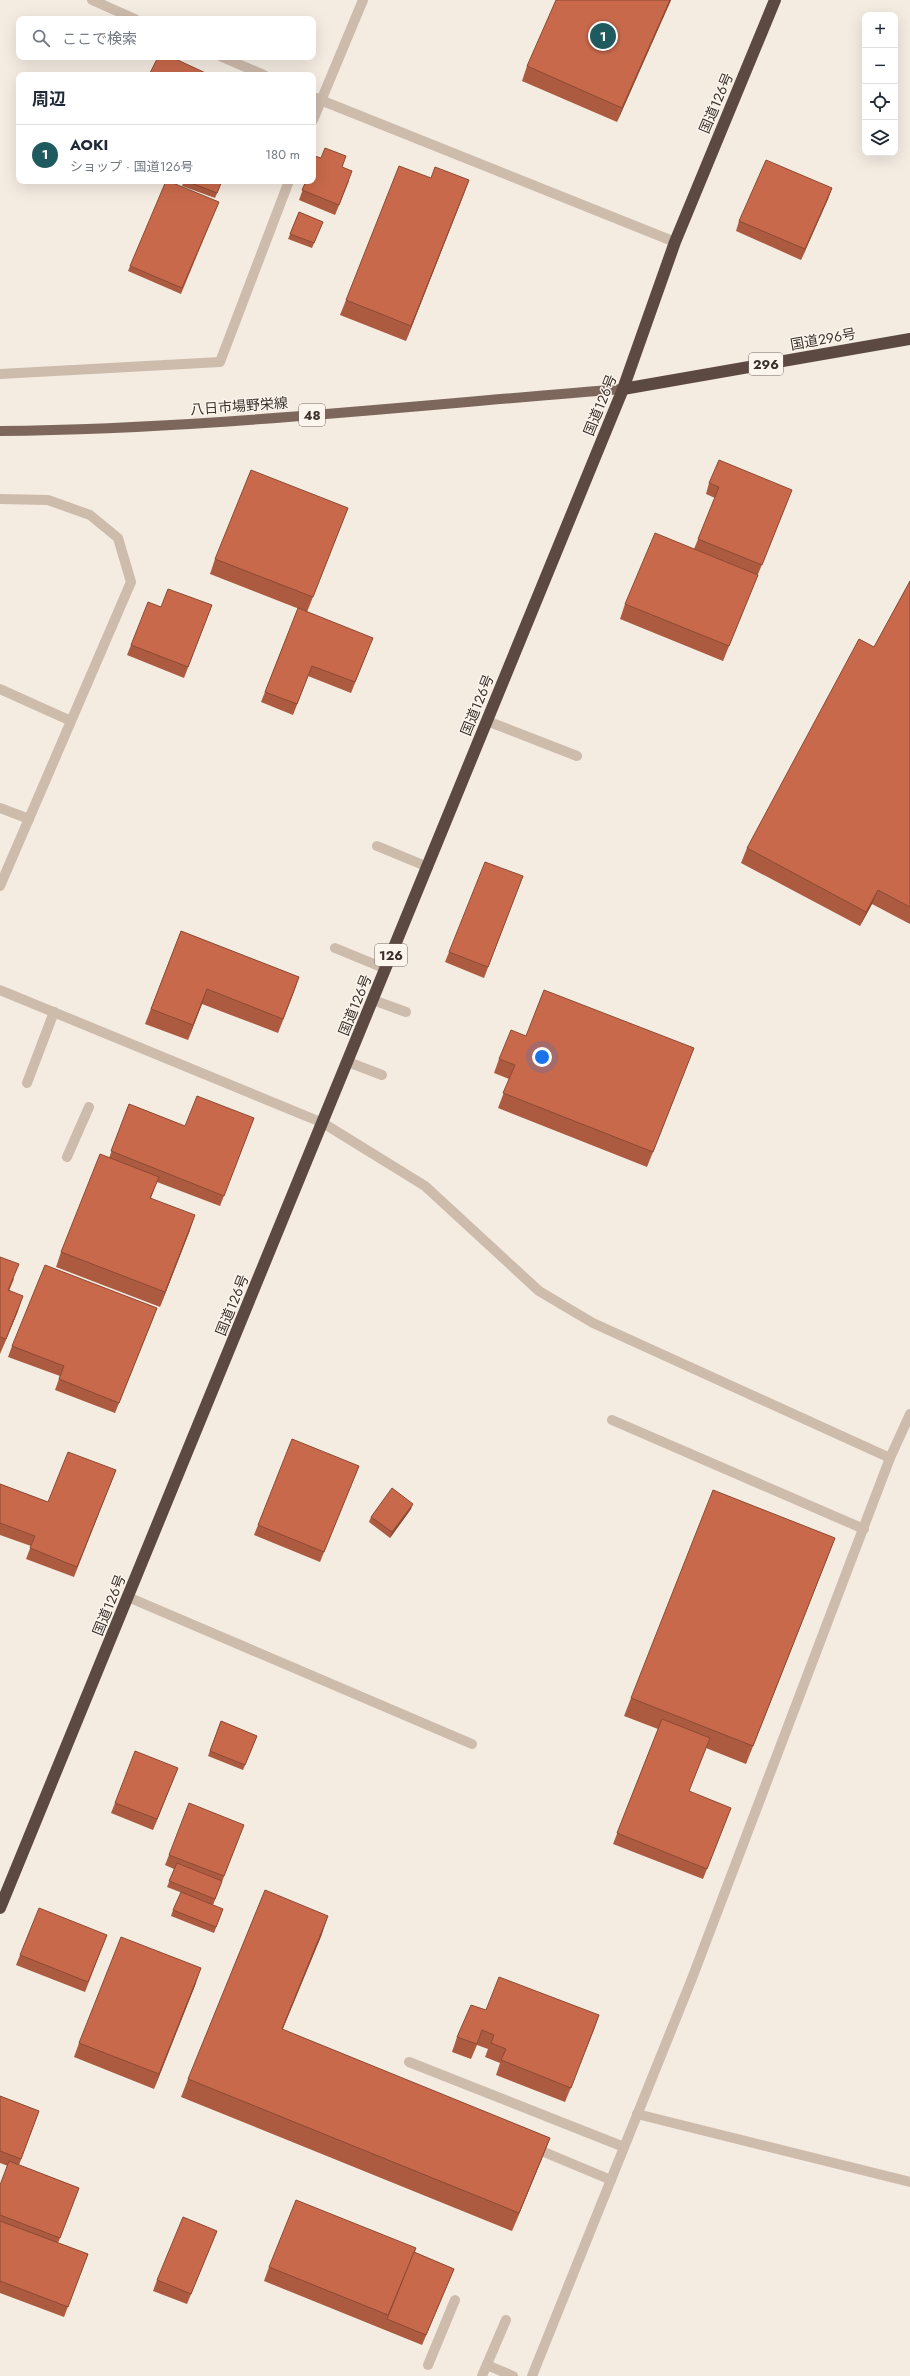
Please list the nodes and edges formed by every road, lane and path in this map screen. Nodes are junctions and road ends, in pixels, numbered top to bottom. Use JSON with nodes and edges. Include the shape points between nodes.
{"nodes":[{"id":1,"x":92,"y":0,"type":"edge"},
{"id":2,"x":363,"y":0,"type":"edge"},
{"id":3,"x":775,"y":0,"type":"edge"},
{"id":4,"x":128,"y":16,"type":"edge"},
{"id":5,"x":229,"y":60,"type":"edge"},
{"id":6,"x":257,"y":72,"type":"edge"},
{"id":7,"x":317,"y":98,"type":"edge"},
{"id":8,"x":288,"y":184,"type":"edge"},
{"id":9,"x":675,"y":242,"type":"junction"},
{"id":10,"x":910,"y":340,"type":"edge"},
{"id":11,"x":0,"y":374,"type":"edge"},
{"id":12,"x":623,"y":389,"type":"junction"},
{"id":13,"x":0,"y":431,"type":"edge"},
{"id":14,"x":0,"y":499,"type":"edge"},
{"id":15,"x":0,"y":689,"type":"edge"},
{"id":16,"x":71,"y":720,"type":"junction"},
{"id":17,"x":487,"y":721,"type":"junction"},
{"id":18,"x":577,"y":756,"type":"dead end"},
{"id":19,"x":0,"y":808,"type":"edge"},
{"id":20,"x":28,"y":819,"type":"junction"},
{"id":21,"x":377,"y":846,"type":"dead end"},
{"id":22,"x":428,"y":867,"type":"junction"},
{"id":23,"x":0,"y":886,"type":"edge"},
{"id":24,"x":335,"y":948,"type":"dead end"},
{"id":25,"x":386,"y":969,"type":"junction"},
{"id":26,"x":0,"y":990,"type":"edge"},
{"id":27,"x":374,"y":1000,"type":"junction"},
{"id":28,"x":54,"y":1012,"type":"junction"},
{"id":29,"x":406,"y":1012,"type":"dead end"},
{"id":30,"x":348,"y":1062,"type":"junction"},
{"id":31,"x":382,"y":1075,"type":"dead end"},
{"id":32,"x":27,"y":1083,"type":"dead end"},
{"id":33,"x":89,"y":1108,"type":"dead end"},
{"id":34,"x":323,"y":1123,"type":"junction"},
{"id":35,"x":67,"y":1157,"type":"dead end"},
{"id":36,"x":910,"y":1414,"type":"edge"},
{"id":37,"x":612,"y":1420,"type":"dead end"},
{"id":38,"x":890,"y":1458,"type":"junction"},
{"id":39,"x":864,"y":1529,"type":"junction"},
{"id":40,"x":128,"y":1597,"type":"junction"},
{"id":41,"x":472,"y":1744,"type":"dead end"},
{"id":42,"x":0,"y":1908,"type":"edge"},
{"id":43,"x":409,"y":2062,"type":"dead end"},
{"id":44,"x":637,"y":2114,"type":"junction"},
{"id":45,"x":523,"y":2144,"type":"edge"},
{"id":46,"x":624,"y":2147,"type":"junction"},
{"id":47,"x":611,"y":2180,"type":"junction"},
{"id":48,"x":910,"y":2182,"type":"edge"},
{"id":49,"x":455,"y":2300,"type":"dead end"},
{"id":50,"x":506,"y":2320,"type":"dead end"},
{"id":51,"x":428,"y":2365,"type":"dead end"},
{"id":52,"x":487,"y":2365,"type":"junction"},
{"id":53,"x":482,"y":2376,"type":"edge"},
{"id":54,"x":513,"y":2376,"type":"edge"},
{"id":55,"x":532,"y":2376,"type":"edge"}],
"edges":[{"from":1,"to":4,"type":"street"},
{"from":2,"to":7,"type":"street"},
{"from":3,"to":9,"type":"highway","name":"国道126号","number":"126"},
{"from":5,"to":6,"type":"street"},
{"from":7,"to":9,"type":"street"},
{"from":8,"to":11,"type":"street","via":[[220,362]]},
{"from":9,"to":12,"type":"highway","name":"国道126号","number":"126"},
{"from":10,"to":12,"type":"highway","name":"国道296号","number":"296"},
{"from":12,"to":13,"type":"main road","name":"八日市場野栄線","number":"48","via":[[247,420],[73,430]]},
{"from":12,"to":17,"type":"highway","name":"国道126号","number":"126"},
{"from":14,"to":16,"type":"street","via":[[48,500],[90,515],[118,538],[131,582]]},
{"from":15,"to":16,"type":"street"},
{"from":16,"to":20,"type":"street"},
{"from":17,"to":18,"type":"street"},
{"from":17,"to":22,"type":"highway","name":"国道126号","number":"126"},
{"from":19,"to":20,"type":"street"},
{"from":20,"to":23,"type":"street"},
{"from":21,"to":22,"type":"street"},
{"from":22,"to":25,"type":"highway","name":"国道126号","number":"126"},
{"from":24,"to":25,"type":"street"},
{"from":25,"to":27,"type":"highway","name":"国道126号","number":"126"},
{"from":26,"to":28,"type":"street"},
{"from":27,"to":29,"type":"street"},
{"from":27,"to":30,"type":"highway","name":"国道126号","number":"126"},
{"from":28,"to":32,"type":"street"},
{"from":28,"to":34,"type":"street"},
{"from":30,"to":31,"type":"street"},
{"from":30,"to":34,"type":"highway","name":"国道126号","number":"126"},
{"from":33,"to":35,"type":"street"},
{"from":34,"to":38,"type":"street","via":[[424,1186],[539,1291],[593,1323]]},
{"from":34,"to":40,"type":"highway","name":"国道126号","number":"126"},
{"from":36,"to":38,"type":"street"},
{"from":37,"to":39,"type":"street"},
{"from":38,"to":39,"type":"street"},
{"from":39,"to":44,"type":"street","via":[[691,1981]]},
{"from":40,"to":41,"type":"street"},
{"from":40,"to":42,"type":"highway","name":"国道126号","number":"126"},
{"from":43,"to":46,"type":"street"},
{"from":44,"to":46,"type":"street"},
{"from":44,"to":48,"type":"street"},
{"from":45,"to":47,"type":"street"},
{"from":46,"to":47,"type":"street"},
{"from":47,"to":55,"type":"street"},
{"from":49,"to":51,"type":"street"},
{"from":50,"to":52,"type":"street"},
{"from":52,"to":53,"type":"street"},
{"from":52,"to":54,"type":"street"}]}
